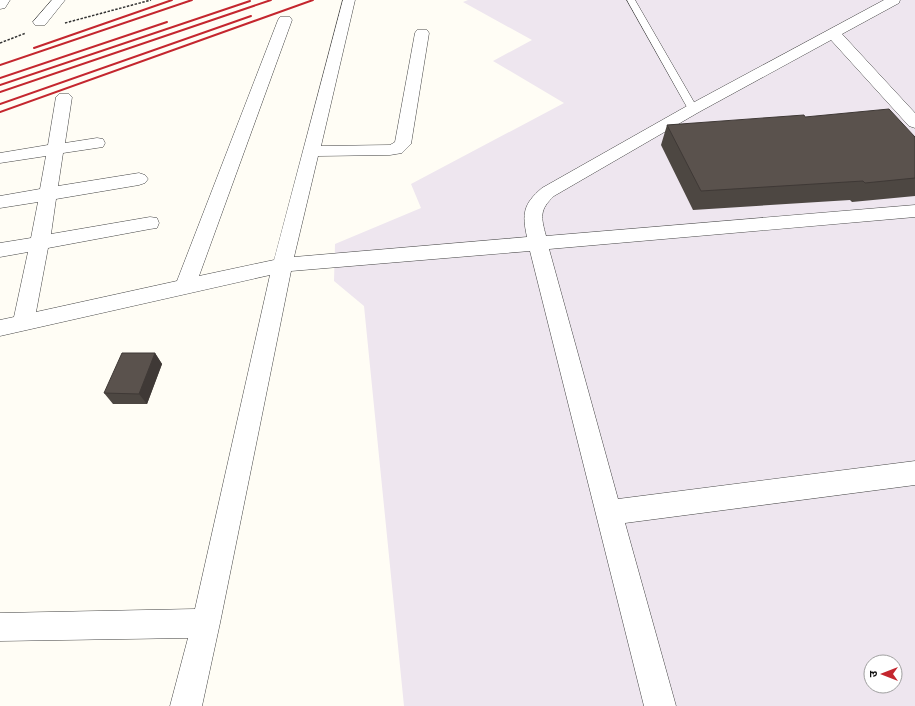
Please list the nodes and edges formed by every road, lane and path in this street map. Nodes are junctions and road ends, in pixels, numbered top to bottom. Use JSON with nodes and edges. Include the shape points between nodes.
{"nodes":[{"id":1,"x":4,"y":0,"type":"edge"},
{"id":2,"x":59,"y":0,"type":"edge"},
{"id":3,"x":151,"y":0,"type":"edge"},
{"id":4,"x":350,"y":0,"type":"edge"},
{"id":5,"x":631,"y":0,"type":"edge"},
{"id":6,"x":894,"y":0,"type":"edge"},
{"id":7,"x":0,"y":4,"type":"edge"},
{"id":8,"x":285,"y":20,"type":"dead end"},
{"id":9,"x":63,"y":23,"type":"dead end"},
{"id":10,"x":36,"y":27,"type":"joint"},
{"id":11,"x":422,"y":33,"type":"dead end"},
{"id":12,"x":834,"y":34,"type":"junction"},
{"id":13,"x":0,"y":43,"type":"edge"},
{"id":14,"x":64,"y":97,"type":"dead end"},
{"id":15,"x":693,"y":109,"type":"junction"},
{"id":16,"x":915,"y":123,"type":"edge"},
{"id":17,"x":97,"y":143,"type":"dead end"},
{"id":18,"x":55,"y":149,"type":"junction"},
{"id":19,"x":311,"y":150,"type":"junction"},
{"id":20,"x":0,"y":158,"type":"edge"},
{"id":21,"x":139,"y":178,"type":"dead end"},
{"id":22,"x":48,"y":194,"type":"junction"},
{"id":23,"x":0,"y":202,"type":"edge"},
{"id":24,"x":915,"y":211,"type":"edge"},
{"id":25,"x":150,"y":223,"type":"dead end"},
{"id":26,"x":40,"y":242,"type":"junction"},
{"id":27,"x":538,"y":244,"type":"junction"},
{"id":28,"x":0,"y":250,"type":"edge"},
{"id":29,"x":282,"y":265,"type":"junction"},
{"id":30,"x":186,"y":287,"type":"junction"},
{"id":31,"x":23,"y":323,"type":"junction"},
{"id":32,"x":0,"y":328,"type":"edge"},
{"id":33,"x":915,"y":473,"type":"edge"},
{"id":34,"x":609,"y":513,"type":"junction"},
{"id":35,"x":206,"y":624,"type":"junction"},
{"id":36,"x":0,"y":627,"type":"edge"},
{"id":37,"x":186,"y":706,"type":"edge"},
{"id":38,"x":660,"y":706,"type":"edge"}],
"edges":[{"from":1,"to":7,"type":"street"},
{"from":2,"to":10,"type":"street"},
{"from":3,"to":9,"type":"path"},
{"from":4,"to":19,"type":"street"},
{"from":5,"to":15,"type":"lane"},
{"from":6,"to":12,"type":"street"},
{"from":8,"to":30,"type":"street"},
{"from":10,"to":13,"type":"path"},
{"from":11,"to":19,"type":"street","via":[[403,144],[390,150]]},
{"from":12,"to":15,"type":"street"},
{"from":12,"to":16,"type":"street"},
{"from":14,"to":18,"type":"street"},
{"from":15,"to":27,"type":"street","via":[[548,192],[534,206],[532,216]]},
{"from":17,"to":18,"type":"street"},
{"from":18,"to":20,"type":"street"},
{"from":18,"to":22,"type":"street"},
{"from":19,"to":29,"type":"street"},
{"from":21,"to":22,"type":"street"},
{"from":22,"to":23,"type":"street"},
{"from":22,"to":26,"type":"street"},
{"from":24,"to":27,"type":"street"},
{"from":25,"to":26,"type":"street"},
{"from":26,"to":28,"type":"street"},
{"from":26,"to":31,"type":"street"},
{"from":27,"to":29,"type":"street"},
{"from":27,"to":34,"type":"street"},
{"from":29,"to":30,"type":"street"},
{"from":29,"to":35,"type":"street"},
{"from":30,"to":31,"type":"street"},
{"from":31,"to":32,"type":"street"},
{"from":33,"to":34,"type":"street"},
{"from":34,"to":38,"type":"street"},
{"from":35,"to":36,"type":"street"},
{"from":35,"to":37,"type":"street"}]}
